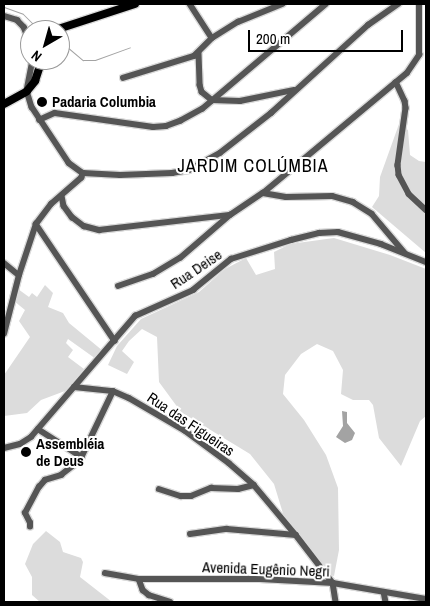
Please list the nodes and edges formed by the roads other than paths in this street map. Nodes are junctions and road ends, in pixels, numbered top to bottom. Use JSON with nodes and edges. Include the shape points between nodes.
{"nodes":[{"id":1,"x":135,"y":4,"type":"edge"},
{"id":2,"x":190,"y":4,"type":"edge"},
{"id":3,"x":282,"y":4,"type":"edge"},
{"id":4,"x":326,"y":4,"type":"edge"},
{"id":5,"x":398,"y":4,"type":"edge"},
{"id":6,"x":419,"y":4,"type":"edge"},
{"id":7,"x":4,"y":16,"type":"edge"},
{"id":8,"x":20,"y":23,"type":"edge"},
{"id":9,"x":70,"y":25,"type":"edge"},
{"id":10,"x":212,"y":38,"type":"junction"},
{"id":11,"x":199,"y":53,"type":"junction"},
{"id":12,"x":30,"y":70,"type":"edge"},
{"id":13,"x":39,"y":70,"type":"edge"},
{"id":14,"x":123,"y":78,"type":"dead end"},
{"id":15,"x":396,"y":82,"type":"junction"},
{"id":16,"x":295,"y":89,"type":"junction"},
{"id":17,"x":27,"y":91,"type":"junction"},
{"id":18,"x":212,"y":100,"type":"junction"},
{"id":19,"x":5,"y":102,"type":"edge"},
{"id":20,"x":38,"y":120,"type":"junction"},
{"id":21,"x":83,"y":173,"type":"junction"},
{"id":22,"x":262,"y":193,"type":"junction"},
{"id":23,"x":62,"y":196,"type":"junction"},
{"id":24,"x":426,"y":210,"type":"edge"},
{"id":25,"x":230,"y":215,"type":"junction"},
{"id":26,"x":36,"y":224,"type":"junction"},
{"id":27,"x":406,"y":254,"type":"junction"},
{"id":28,"x":426,"y":262,"type":"edge"},
{"id":29,"x":4,"y":263,"type":"edge"},
{"id":30,"x":19,"y":275,"type":"junction"},
{"id":31,"x":118,"y":286,"type":"dead end"},
{"id":32,"x":4,"y":334,"type":"edge"},
{"id":33,"x":115,"y":341,"type":"junction"},
{"id":34,"x":74,"y":387,"type":"junction"},
{"id":35,"x":113,"y":391,"type":"junction"},
{"id":36,"x":38,"y":429,"type":"junction"},
{"id":37,"x":4,"y":448,"type":"edge"},
{"id":38,"x":82,"y":457,"type":"junction"},
{"id":39,"x":254,"y":485,"type":"junction"},
{"id":40,"x":159,"y":489,"type":"dead end"},
{"id":41,"x":30,"y":527,"type":"dead end"},
{"id":42,"x":190,"y":534,"type":"dead end"},
{"id":43,"x":296,"y":535,"type":"junction"},
{"id":44,"x":105,"y":573,"type":"dead end"},
{"id":45,"x":139,"y":579,"type":"junction"},
{"id":46,"x":333,"y":583,"type":"junction"},
{"id":47,"x":384,"y":592,"type":"junction"},
{"id":48,"x":426,"y":599,"type":"edge"},
{"id":49,"x":170,"y":602,"type":"edge"},
{"id":50,"x":336,"y":602,"type":"edge"},
{"id":51,"x":386,"y":602,"type":"edge"}],
"edges":[{"from":1,"to":9,"type":"main road"},
{"from":2,"to":10,"type":"street"},
{"from":3,"to":10,"type":"street","via":[[238,22]]},
{"from":4,"to":18,"type":"street"},
{"from":5,"to":16,"type":"street","via":[[368,25]]},
{"from":6,"to":15,"type":"street","via":[[419,55],[415,64]]},
{"from":7,"to":8,"type":"street"},
{"from":10,"to":11,"type":"street"},
{"from":11,"to":14,"type":"street"},
{"from":11,"to":18,"type":"street","via":[[200,85],[202,92]]},
{"from":12,"to":17,"type":"street"},
{"from":13,"to":17,"type":"main road"},
{"from":15,"to":22,"type":"street"},
{"from":15,"to":24,"type":"street","via":[[406,108],[399,175],[410,194]]},
{"from":16,"to":18,"type":"street","via":[[240,102]]},
{"from":16,"to":21,"type":"street","via":[[220,153],[189,170],[148,175]]},
{"from":17,"to":19,"type":"main road"},
{"from":17,"to":20,"type":"street"},
{"from":18,"to":20,"type":"street","via":[[193,115],[166,126],[152,127],[55,113]]},
{"from":20,"to":21,"type":"street","via":[[63,156]]},
{"from":21,"to":23,"type":"street"},
{"from":22,"to":25,"type":"street"},
{"from":22,"to":27,"type":"street","via":[[332,196],[353,202],[372,214]]},
{"from":23,"to":25,"type":"street","via":[[72,217],[84,226],[99,230]]},
{"from":23,"to":26,"type":"street","via":[[51,204]]},
{"from":25,"to":31,"type":"street","via":[[173,263]]},
{"from":26,"to":30,"type":"street"},
{"from":26,"to":33,"type":"street"},
{"from":27,"to":28,"type":"street","name":"Rua Deise"},
{"from":27,"to":33,"type":"street","name":"Rua Deise","via":[[338,232],[319,233],[274,245],[231,259],[193,290],[134,316]]},
{"from":29,"to":30,"type":"street"},
{"from":30,"to":32,"type":"street"},
{"from":33,"to":34,"type":"street","name":"Rua Deise"},
{"from":34,"to":35,"type":"street","name":"Rua das Figueiras"},
{"from":34,"to":36,"type":"street","name":"Rua Deise"},
{"from":35,"to":38,"type":"street"},
{"from":35,"to":39,"type":"street","name":"Rua das Figueiras","via":[[184,430]]},
{"from":36,"to":37,"type":"street","name":"Rua Deise","via":[[25,442]]},
{"from":36,"to":38,"type":"street"},
{"from":38,"to":41,"type":"street","via":[[39,487],[25,513]]},
{"from":39,"to":40,"type":"street","via":[[238,489],[210,488],[191,496]]},
{"from":39,"to":43,"type":"street","name":"Rua das Figueiras"},
{"from":42,"to":43,"type":"street","via":[[227,529]]},
{"from":43,"to":46,"type":"street","name":"Rua das Figueiras"},
{"from":44,"to":45,"type":"street","name":"Avenida Eugênio Negri"},
{"from":45,"to":46,"type":"street","name":"Avenida Eugênio Negri"},
{"from":45,"to":49,"type":"street","via":[[148,594]]},
{"from":46,"to":47,"type":"street","name":"Avenida Eugênio Negri"},
{"from":46,"to":50,"type":"street"},
{"from":47,"to":48,"type":"street","name":"Avenida Eugênio Negri"},
{"from":47,"to":51,"type":"street"}]}
